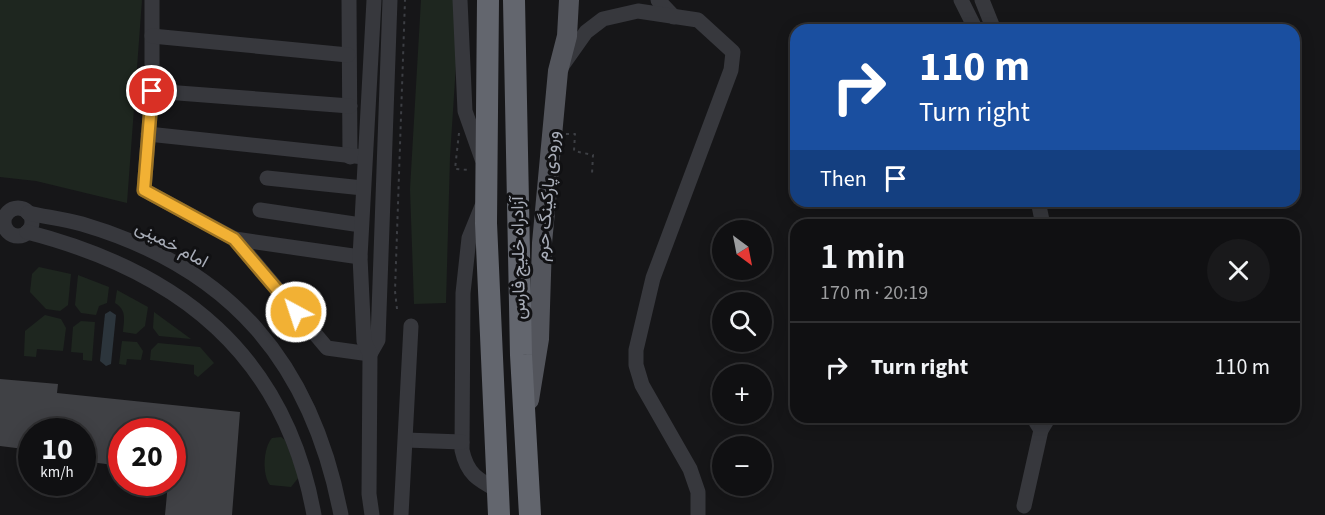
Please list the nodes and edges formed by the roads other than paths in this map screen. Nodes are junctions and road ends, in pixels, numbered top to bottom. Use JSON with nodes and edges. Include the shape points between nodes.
{"nodes":[{"id":1,"x":152,"y":0,"type":"edge"},
{"id":2,"x":349,"y":0,"type":"edge"},
{"id":3,"x":374,"y":0,"type":"edge"},
{"id":4,"x":390,"y":0,"type":"edge"},
{"id":5,"x":460,"y":0,"type":"edge"},
{"id":6,"x":488,"y":0,"type":"edge"},
{"id":7,"x":514,"y":0,"type":"edge"},
{"id":8,"x":569,"y":0,"type":"edge"},
{"id":9,"x":577,"y":0,"type":"edge"},
{"id":10,"x":658,"y":0,"type":"edge"},
{"id":11,"x":961,"y":0,"type":"edge"},
{"id":12,"x":982,"y":0,"type":"edge"},
{"id":13,"x":674,"y":17,"type":"junction"},
{"id":14,"x":973,"y":24,"type":"edge"},
{"id":15,"x":992,"y":24,"type":"edge"},
{"id":16,"x":152,"y":36,"type":"junction"},
{"id":17,"x":567,"y":36,"type":"junction"},
{"id":18,"x":348,"y":55,"type":"junction"},
{"id":19,"x":558,"y":71,"type":"junction"},
{"id":20,"x":152,"y":91,"type":"junction"},
{"id":21,"x":350,"y":106,"type":"junction"},
{"id":22,"x":148,"y":134,"type":"junction"},
{"id":23,"x":357,"y":157,"type":"junction"},
{"id":24,"x":486,"y":172,"type":"junction"},
{"id":25,"x":267,"y":178,"type":"dead end"},
{"id":26,"x":363,"y":188,"type":"junction"},
{"id":27,"x":486,"y":195,"type":"junction"},
{"id":28,"x":260,"y":210,"type":"dead end"},
{"id":29,"x":28,"y":213,"type":"junction"},
{"id":30,"x":3,"y":214,"type":"edge"},
{"id":31,"x":361,"y":225,"type":"junction"},
{"id":32,"x":4,"y":231,"type":"edge"},
{"id":33,"x":27,"y":232,"type":"junction"},
{"id":34,"x":234,"y":239,"type":"junction"},
{"id":35,"x":360,"y":257,"type":"junction"},
{"id":36,"x":411,"y":326,"type":"dead end"},
{"id":37,"x":370,"y":354,"type":"junction"},
{"id":38,"x":1042,"y":423,"type":"edge"},
{"id":39,"x":525,"y":427,"type":"junction"},
{"id":40,"x":406,"y":440,"type":"junction"},
{"id":41,"x":462,"y":442,"type":"junction"},
{"id":42,"x":499,"y":491,"type":"junction"},
{"id":43,"x":1024,"y":506,"type":"dead end"},
{"id":44,"x":314,"y":515,"type":"edge"},
{"id":45,"x":341,"y":515,"type":"edge"},
{"id":46,"x":372,"y":515,"type":"edge"},
{"id":47,"x":401,"y":515,"type":"edge"},
{"id":48,"x":499,"y":515,"type":"edge"},
{"id":49,"x":530,"y":515,"type":"edge"},
{"id":50,"x":698,"y":515,"type":"edge"}],
"edges":[{"from":1,"to":16,"type":"street"},
{"from":2,"to":18,"type":"street"},
{"from":3,"to":23,"type":"street"},
{"from":4,"to":37,"type":"street","via":[[378,340]]},
{"from":5,"to":24,"type":"street","via":[[465,111]]},
{"from":6,"to":24,"type":"highway","name":"آزادراه خلیج فارس"},
{"from":7,"to":39,"type":"highway","name":"آزادراه خلیج فارس"},
{"from":8,"to":17,"type":"main road","name":"ورودی پارکینگ حرم"},
{"from":9,"to":17,"type":"street"},
{"from":10,"to":13,"type":"street"},
{"from":11,"to":14,"type":"street"},
{"from":12,"to":15,"type":"street"},
{"from":13,"to":19,"type":"street","via":[[638,11],[603,19],[586,32]]},
{"from":13,"to":50,"type":"street","via":[[698,20],[733,52],[731,70],[653,278],[636,350],[642,385],[690,469],[698,492]]},
{"from":16,"to":18,"type":"street"},
{"from":16,"to":20,"type":"street"},
{"from":17,"to":19,"type":"main road","name":"ورودی پارکینگ حرم"},
{"from":18,"to":21,"type":"street"},
{"from":19,"to":39,"type":"main road","name":"ورودی پارکینگ حرم","via":[[542,243],[539,339]]},
{"from":20,"to":21,"type":"street"},
{"from":20,"to":22,"type":"street"},
{"from":21,"to":23,"type":"street"},
{"from":22,"to":23,"type":"street"},
{"from":22,"to":34,"type":"street","via":[[144,190]]},
{"from":23,"to":26,"type":"street"},
{"from":24,"to":27,"type":"highway","name":"آزادراه خلیج فارس"},
{"from":25,"to":26,"type":"street"},
{"from":26,"to":31,"type":"street"},
{"from":27,"to":41,"type":"street","via":[[469,238],[464,282]]},
{"from":27,"to":42,"type":"highway","name":"آزادراه خلیج فارس"},
{"from":28,"to":31,"type":"street"},
{"from":29,"to":30,"type":"street","via":[[17,209]]},
{"from":29,"to":33,"type":"street","via":[[31,225]]},
{"from":29,"to":45,"type":"street","name":"امام خمینی","via":[[81,224],[140,246],[190,272],[247,319],[297,384],[314,418],[329,459]]},
{"from":30,"to":32,"type":"street"},
{"from":31,"to":35,"type":"street"},
{"from":32,"to":33,"type":"street","via":[[17,236]]},
{"from":33,"to":44,"type":"street","via":[[70,243],[136,270],[180,297],[231,342],[261,380],[285,421],[304,466]]},
{"from":34,"to":35,"type":"street"},
{"from":34,"to":37,"type":"street","via":[[327,348]]},
{"from":35,"to":37,"type":"street","via":[[364,341]]},
{"from":36,"to":40,"type":"street"},
{"from":37,"to":46,"type":"street"},
{"from":38,"to":43,"type":"street"},
{"from":39,"to":49,"type":"highway","name":"آزادراه خلیج فارس"},
{"from":40,"to":41,"type":"street"},
{"from":40,"to":47,"type":"street"},
{"from":41,"to":42,"type":"street","via":[[465,467]]},
{"from":42,"to":48,"type":"highway","name":"آزادراه خلیج فارس"}]}
